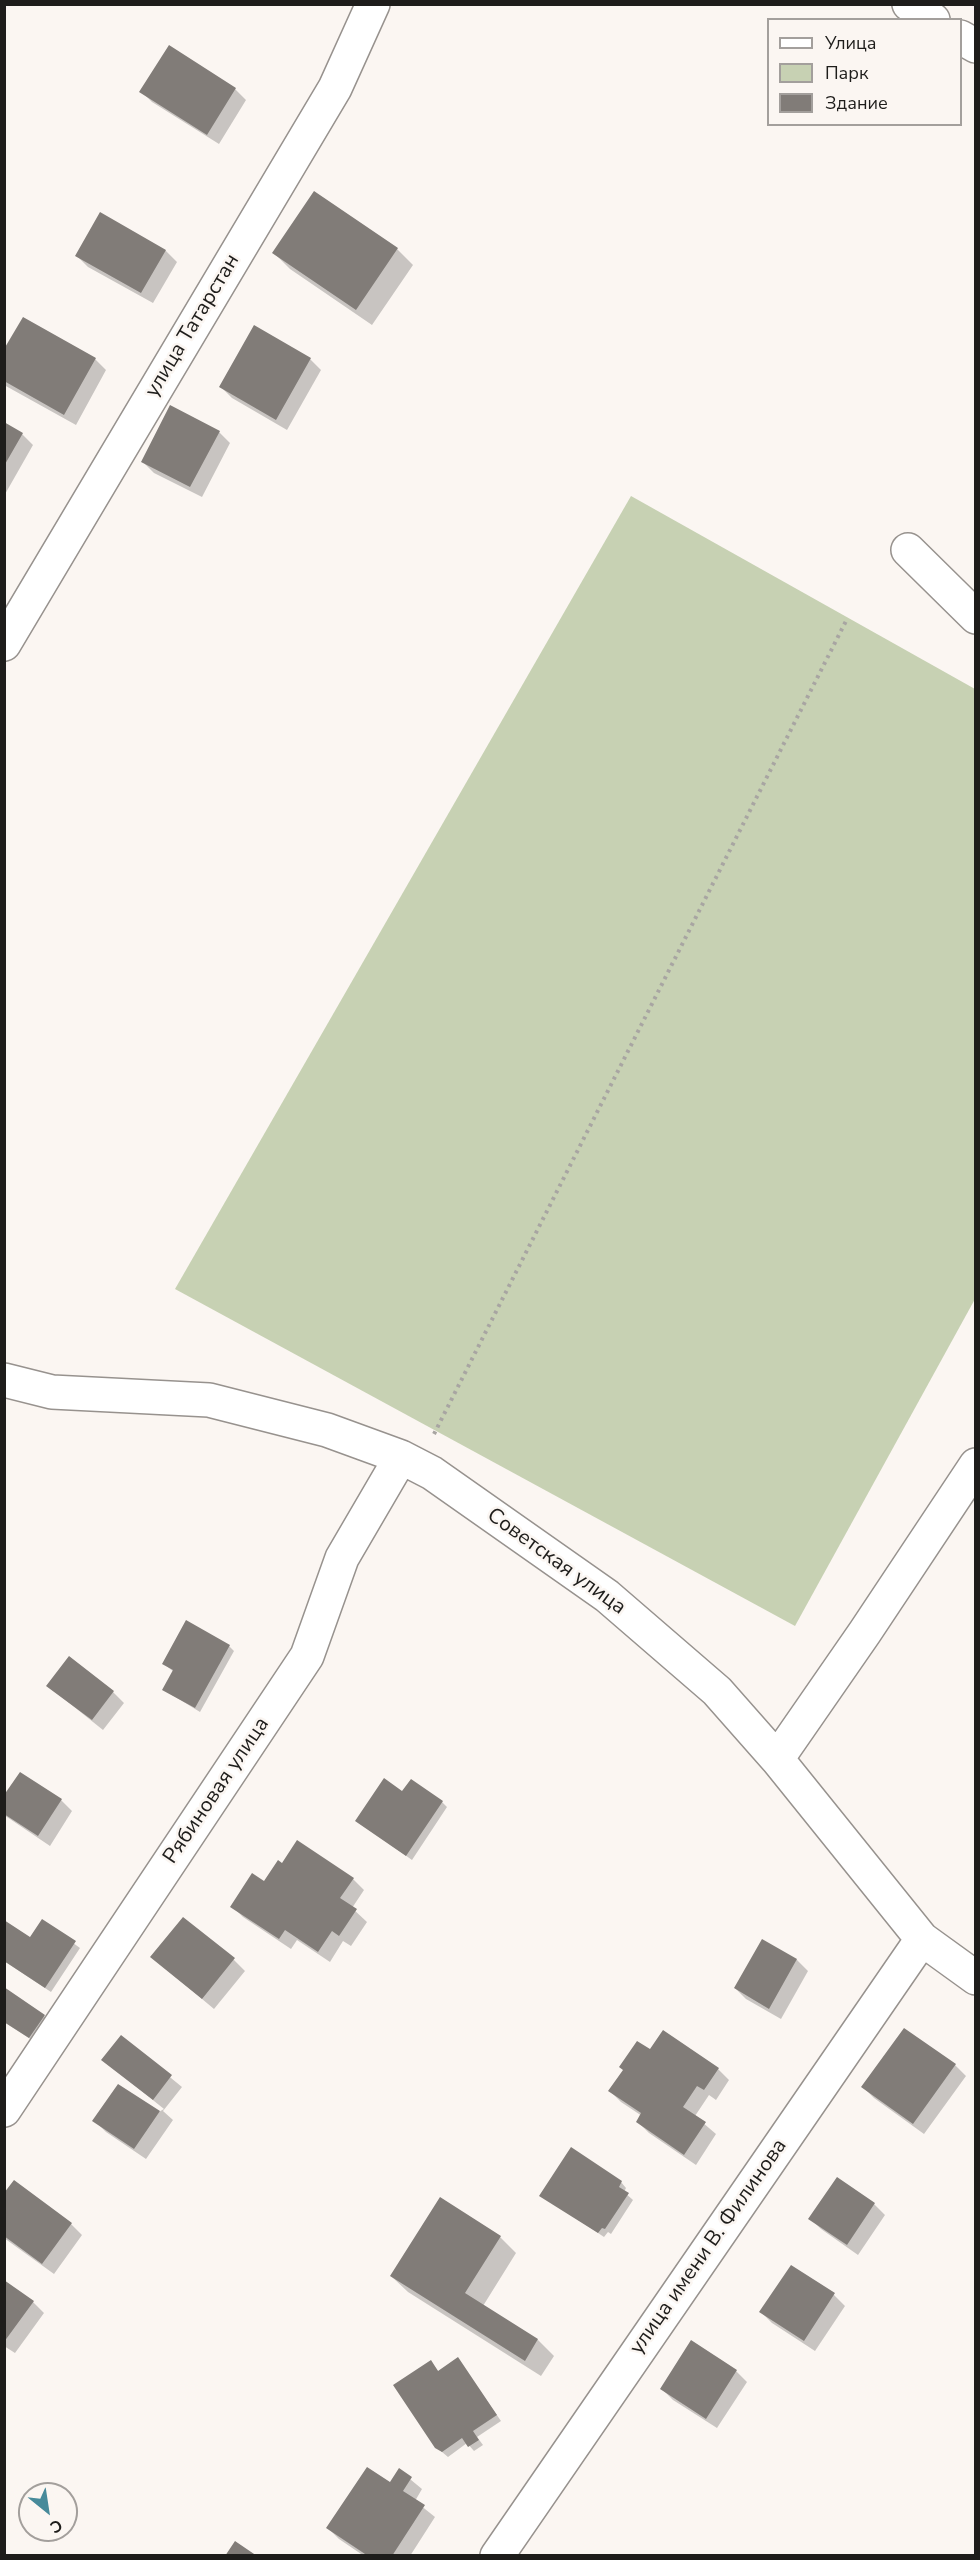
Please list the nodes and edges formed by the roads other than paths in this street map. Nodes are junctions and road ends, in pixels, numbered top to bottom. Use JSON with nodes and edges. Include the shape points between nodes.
{"nodes":[{"id":1,"x":373,"y":4,"type":"edge"},
{"id":2,"x":909,"y":4,"type":"edge"},
{"id":3,"x":930,"y":18,"type":"edge"},
{"id":4,"x":962,"y":38,"type":"edge"},
{"id":5,"x":975,"y":46,"type":"edge"},
{"id":6,"x":908,"y":550,"type":"dead end"},
{"id":7,"x":975,"y":617,"type":"edge"},
{"id":8,"x":4,"y":644,"type":"edge"},
{"id":9,"x":4,"y":1380,"type":"edge"},
{"id":10,"x":400,"y":1457,"type":"junction"},
{"id":11,"x":975,"y":1466,"type":"edge"},
{"id":12,"x":777,"y":1759,"type":"junction"},
{"id":13,"x":922,"y":1939,"type":"junction"},
{"id":14,"x":975,"y":1978,"type":"edge"},
{"id":15,"x":4,"y":2110,"type":"edge"},
{"id":16,"x":497,"y":2556,"type":"edge"}],
"edges":[{"from":1,"to":8,"type":"street","name":"улица Татарстан","via":[[334,88]]},
{"from":2,"to":3,"type":"street"},
{"from":4,"to":5,"type":"street"},
{"from":6,"to":7,"type":"street"},
{"from":9,"to":10,"type":"street","name":"Советская улица","via":[[52,1392],[208,1400],[327,1430]]},
{"from":10,"to":12,"type":"street","name":"Советская улица","via":[[432,1473],[608,1596],[717,1691]]},
{"from":10,"to":15,"type":"street","name":"Рябиновая улица","via":[[342,1558],[307,1656]]},
{"from":11,"to":12,"type":"street"},
{"from":12,"to":13,"type":"street","name":"Советская улица"},
{"from":13,"to":14,"type":"street","name":"Советская улица"},
{"from":13,"to":16,"type":"street","name":"улица имени В. Филинова"}]}
